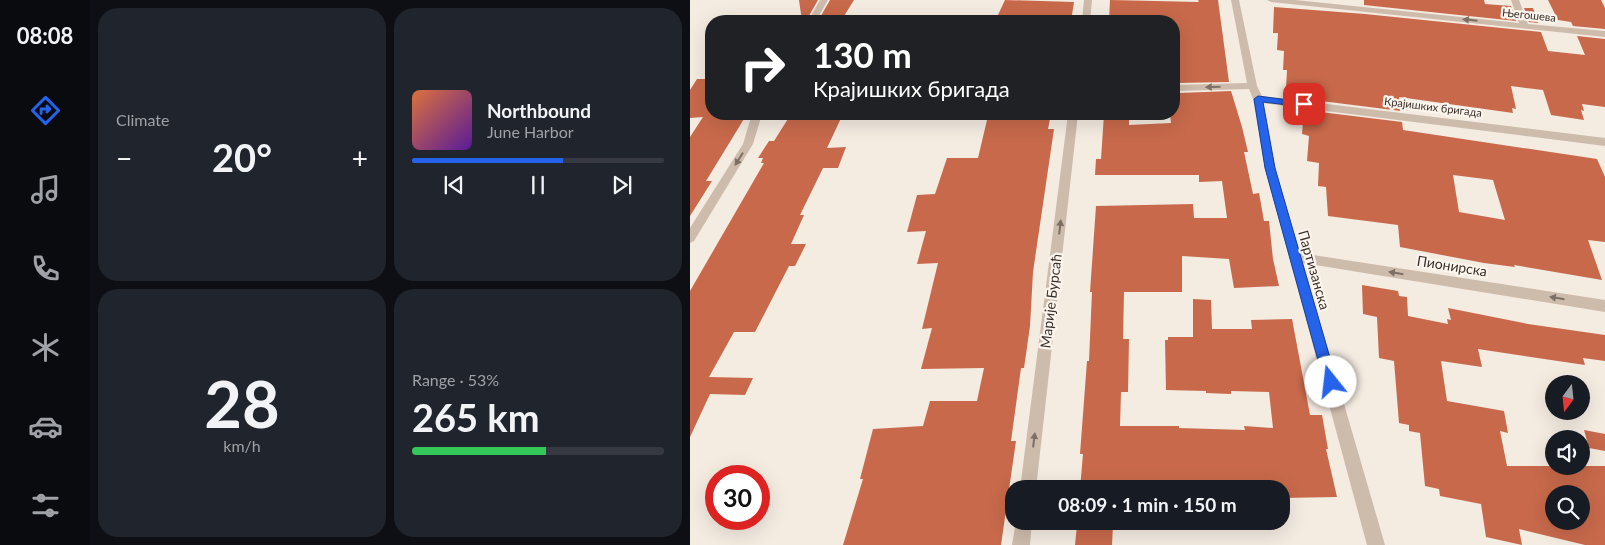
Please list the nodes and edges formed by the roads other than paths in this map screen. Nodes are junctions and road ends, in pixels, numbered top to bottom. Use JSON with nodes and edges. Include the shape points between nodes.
{"nodes":[{"id":1,"x":824,"y":0,"type":"edge"},
{"id":2,"x":1088,"y":0,"type":"edge"},
{"id":3,"x":1235,"y":0,"type":"edge"},
{"id":4,"x":1271,"y":0,"type":"edge"},
{"id":5,"x":1514,"y":0,"type":"edge"},
{"id":6,"x":815,"y":15,"type":"edge"},
{"id":7,"x":1087,"y":15,"type":"edge"},
{"id":8,"x":1524,"y":26,"type":"junction"},
{"id":9,"x":1605,"y":34,"type":"edge"},
{"id":10,"x":1252,"y":86,"type":"junction"},
{"id":11,"x":1180,"y":88,"type":"edge"},
{"id":12,"x":1258,"y":99,"type":"junction"},
{"id":13,"x":755,"y":120,"type":"edge"},
{"id":14,"x":1072,"y":120,"type":"edge"},
{"id":15,"x":1605,"y":142,"type":"edge"},
{"id":16,"x":690,"y":238,"type":"edge"},
{"id":17,"x":1294,"y":257,"type":"junction"},
{"id":18,"x":1605,"y":306,"type":"edge"},
{"id":19,"x":1029,"y":480,"type":"edge"},
{"id":20,"x":1023,"y":530,"type":"edge"},
{"id":21,"x":1021,"y":545,"type":"edge"},
{"id":22,"x":1376,"y":545,"type":"edge"}],
"edges":[{"from":1,"to":6,"type":"street"},
{"from":2,"to":7,"type":"street"},
{"from":3,"to":10,"type":"street","name":"Партизанска"},
{"from":8,"to":4,"type":"street","name":"Његошева","one_way":true},
{"from":5,"to":8,"type":"street"},
{"from":8,"to":9,"type":"street","name":"Његошева"},
{"from":10,"to":11,"type":"street","one_way":true},
{"from":10,"to":12,"type":"street","name":"Партизанска"},
{"from":12,"to":15,"type":"street","name":"Крајишких бригада"},
{"from":12,"to":17,"type":"street","name":"Партизанска","via":[[1270,168]]},
{"from":13,"to":16,"type":"street","one_way":true,"via":[[748,144]]},
{"from":19,"to":14,"type":"street","name":"Марије Бурсаћ","one_way":true},
{"from":18,"to":17,"type":"street","name":"Пионирска","one_way":true},
{"from":17,"to":22,"type":"street","name":"Партизанска"},
{"from":20,"to":21,"type":"street"}]}
